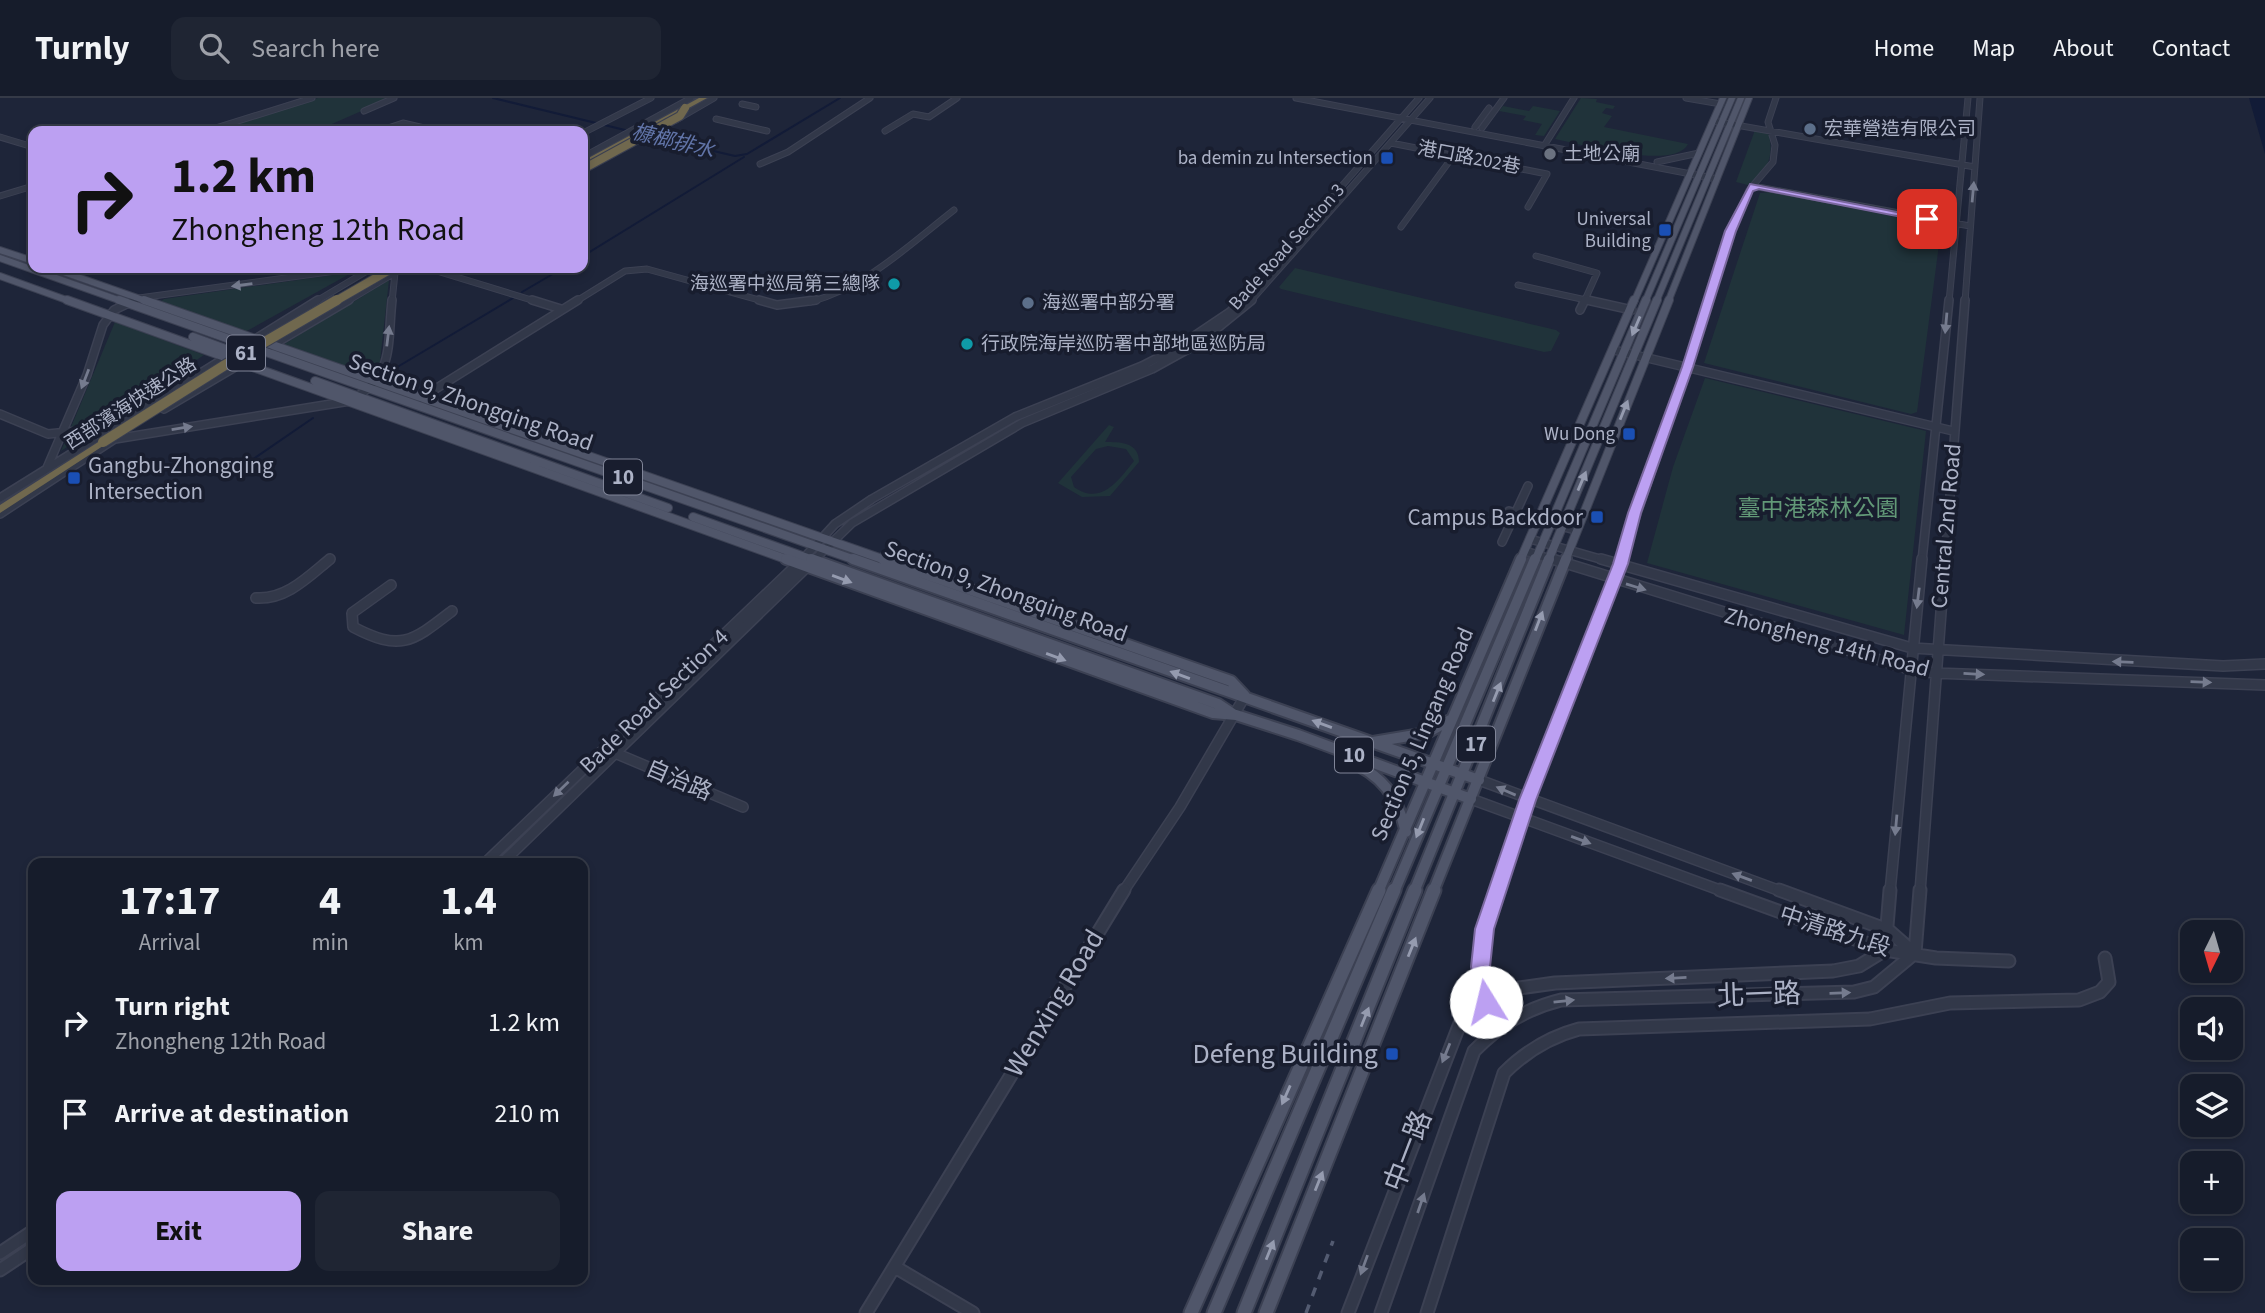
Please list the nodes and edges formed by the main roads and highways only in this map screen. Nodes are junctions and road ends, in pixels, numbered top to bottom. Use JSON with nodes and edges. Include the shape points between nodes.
{"nodes":[{"id":1,"x":689,"y":98,"type":"edge"},
{"id":2,"x":706,"y":98,"type":"edge"},
{"id":3,"x":1732,"y":98,"type":"edge"},
{"id":4,"x":1741,"y":98,"type":"edge"},
{"id":5,"x":1749,"y":98,"type":"edge"},
{"id":6,"x":1722,"y":101,"type":"edge"},
{"id":7,"x":588,"y":159,"type":"edge"},
{"id":8,"x":588,"y":160,"type":"edge"},
{"id":9,"x":1705,"y":174,"type":"junction"},
{"id":10,"x":0,"y":250,"type":"edge"},
{"id":11,"x":0,"y":258,"type":"edge"},
{"id":12,"x":28,"y":259,"type":"edge"},
{"id":13,"x":28,"y":268,"type":"edge"},
{"id":14,"x":0,"y":269,"type":"edge"},
{"id":15,"x":43,"y":273,"type":"edge"},
{"id":16,"x":66,"y":273,"type":"edge"},
{"id":17,"x":374,"y":273,"type":"edge"},
{"id":18,"x":389,"y":273,"type":"edge"},
{"id":19,"x":0,"y":276,"type":"edge"},
{"id":20,"x":112,"y":313,"type":"junction"},
{"id":21,"x":247,"y":341,"type":"junction"},
{"id":22,"x":1630,"y":354,"type":"junction"},
{"id":23,"x":245,"y":360,"type":"junction"},
{"id":24,"x":374,"y":385,"type":"junction"},
{"id":25,"x":0,"y":501,"type":"edge"},
{"id":26,"x":0,"y":512,"type":"edge"},
{"id":27,"x":824,"y":544,"type":"junction"},
{"id":28,"x":807,"y":561,"type":"junction"},
{"id":29,"x":1452,"y":718,"type":"junction"},
{"id":30,"x":1298,"y":735,"type":"junction"},
{"id":31,"x":1371,"y":742,"type":"junction"},
{"id":32,"x":1431,"y":764,"type":"junction"},
{"id":33,"x":1444,"y":768,"type":"junction"},
{"id":34,"x":1464,"y":775,"type":"junction"},
{"id":35,"x":1479,"y":780,"type":"junction"},
{"id":36,"x":1423,"y":781,"type":"junction"},
{"id":37,"x":1437,"y":786,"type":"junction"},
{"id":38,"x":1457,"y":793,"type":"junction"},
{"id":39,"x":1471,"y":799,"type":"junction"},
{"id":40,"x":1406,"y":832,"type":"junction"},
{"id":41,"x":1191,"y":1313,"type":"edge"},
{"id":42,"x":1214,"y":1313,"type":"edge"},
{"id":43,"x":1244,"y":1313,"type":"edge"},
{"id":44,"x":1266,"y":1313,"type":"edge"}],
"edges":[{"from":1,"to":7,"type":"highway"},
{"from":2,"to":8,"type":"highway","bridge":true,"via":[[685,108],[680,116]]},
{"from":3,"to":9,"type":"main road","number":"17"},
{"from":4,"to":9,"type":"main road","number":"17"},
{"from":5,"to":9,"type":"main road","number":"17","via":[[1738,125]]},
{"from":6,"to":9,"type":"main road","number":"17","via":[[1699,153]]},
{"from":9,"to":22,"type":"main road","name":"Section 5, Lingang Road","number":"17"},
{"from":9,"to":22,"type":"main road","name":"Section 5, Lingang Road","number":"17","one_way":true},
{"from":9,"to":22,"type":"main road","name":"Section 5, Lingang Road","number":"17","via":[[1632,310]]},
{"from":10,"to":12,"type":"main road"},
{"from":11,"to":13,"type":"main road","name":"Section 9, Zhongqing Road","number":"10"},
{"from":14,"to":20,"type":"main road","name":"Section 9, Zhongqing Road"},
{"from":15,"to":21,"type":"main road","name":"Section 9, Zhongqing Road","number":"10"},
{"from":16,"to":21,"type":"main road","name":"Section 9, Zhongqing Road"},
{"from":17,"to":25,"type":"highway","name":"西部濱海快速公路","number":"61","bridge":true,"via":[[222,361]]},
{"from":18,"to":26,"type":"highway","name":"西部濱海快速公路","number":"61","bridge":true,"via":[[225,365]]},
{"from":19,"to":20,"type":"main road","name":"Section 9, Zhongqing Road"},
{"from":20,"to":23,"type":"main road","name":"Section 9, Zhongqing Road"},
{"from":21,"to":24,"type":"main road","name":"Section 9, Zhongqing Road","number":"10"},
{"from":22,"to":29,"type":"main road","name":"Section 5, Lingang Road","number":"17","via":[[1538,520]]},
{"from":22,"to":33,"type":"main road","name":"Section 5, Lingang Road","number":"17","via":[[1550,523]]},
{"from":34,"to":22,"type":"main road","name":"Section 5, Lingang Road","number":"17","one_way":true},
{"from":35,"to":22,"type":"main road","name":"Section 5, Lingang Road","number":"17","one_way":true,"via":[[1575,530]]},
{"from":23,"to":28,"type":"main road","name":"Section 9, Zhongqing Road"},
{"from":23,"to":28,"type":"main road","name":"Section 9, Zhongqing Road","number":"10","via":[[360,397]]},
{"from":24,"to":27,"type":"main road","name":"Section 9, Zhongqing Road","number":"10"},
{"from":24,"to":27,"type":"main road","name":"Section 9, Zhongqing Road"},
{"from":31,"to":27,"type":"main road","name":"Section 9, Zhongqing Road","number":"10","one_way":true,"via":[[1245,695],[1231,681]]},
{"from":28,"to":30,"type":"main road","name":"Section 9, Zhongqing Road","number":"10","one_way":true},
{"from":29,"to":31,"type":"main road","via":[[1427,733]]},
{"from":29,"to":32,"type":"main road","name":"Section 5, Lingang Road","number":"17"},
{"from":30,"to":36,"type":"main road","name":"Section 9, Zhongqing Road","number":"10"},
{"from":30,"to":40,"type":"main road","via":[[1381,779],[1397,798]]},
{"from":31,"to":32,"type":"main road","name":"Section 9, Zhongqing Road","number":"10"},
{"from":32,"to":33,"type":"main road","name":"Section 9, Zhongqing Road","number":"10"},
{"from":32,"to":36,"type":"main road","name":"Section 5, Lingang Road","number":"17"},
{"from":33,"to":34,"type":"main road","name":"Section 9, Zhongqing Road","number":"10"},
{"from":33,"to":37,"type":"main road","name":"Section 5, Lingang Road","number":"17"},
{"from":34,"to":35,"type":"main road","name":"Section 9, Zhongqing Road","number":"10"},
{"from":34,"to":38,"type":"main road","name":"Section 5, Lingang Road","number":"17"},
{"from":35,"to":39,"type":"main road","name":"Section 5, Lingang Road","number":"17"},
{"from":36,"to":37,"type":"main road","name":"Section 9, Zhongqing Road","number":"10"},
{"from":36,"to":40,"type":"main road","name":"Section 5, Lingang Road","number":"17"},
{"from":37,"to":38,"type":"main road","name":"Section 9, Zhongqing Road","number":"10"},
{"from":37,"to":42,"type":"main road","name":"Section 5, Lingang Road","number":"17","one_way":true},
{"from":38,"to":39,"type":"main road","name":"Section 9, Zhongqing Road","number":"10"},
{"from":43,"to":38,"type":"main road","name":"Section 5, Lingang Road","number":"17","one_way":true},
{"from":44,"to":39,"type":"main road","name":"Section 5, Lingang Road","number":"17","one_way":true},
{"from":40,"to":41,"type":"main road","name":"Section 5, Lingang Road","number":"17","one_way":true}]}
